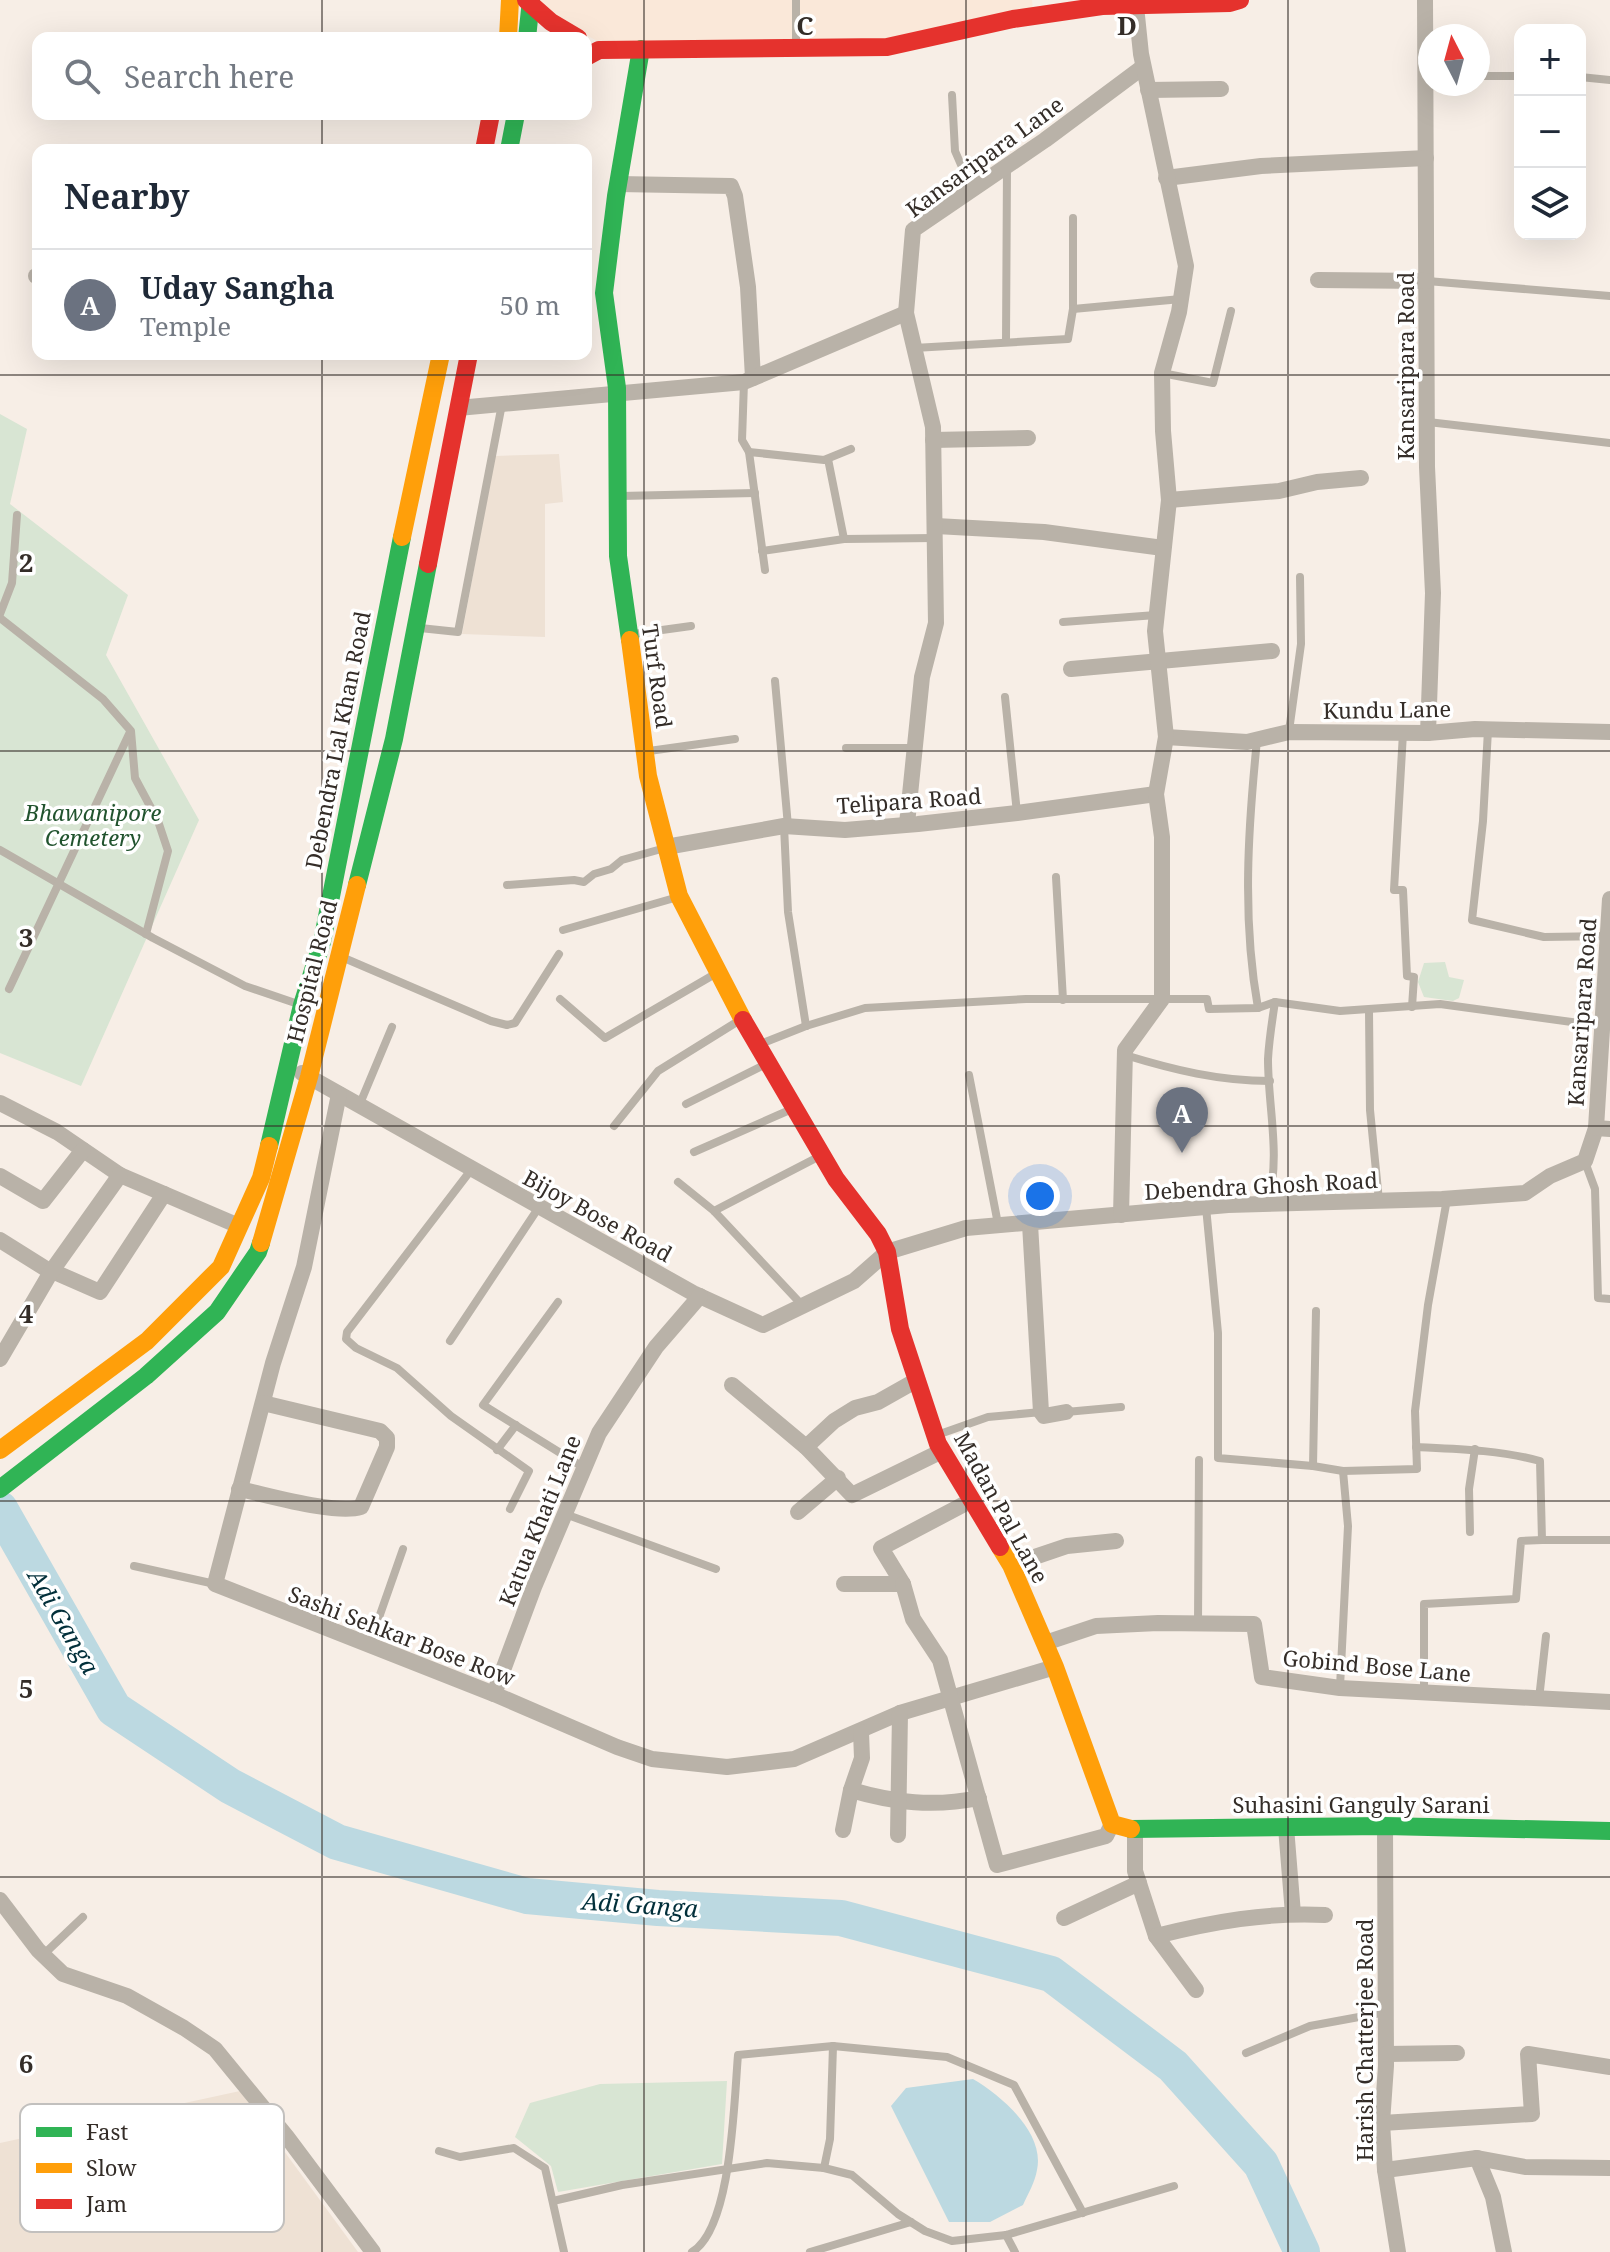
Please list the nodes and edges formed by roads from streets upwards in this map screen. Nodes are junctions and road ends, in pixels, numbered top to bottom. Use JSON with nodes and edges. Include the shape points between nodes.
{"nodes":[{"id":1,"x":510,"y":0,"type":"edge"},
{"id":2,"x":1240,"y":0,"type":"edge"},
{"id":3,"x":1425,"y":0,"type":"edge"},
{"id":4,"x":529,"y":1,"type":"edge"},
{"id":5,"x":1102,"y":3,"type":"edge"},
{"id":6,"x":1136,"y":6,"type":"junction"},
{"id":7,"x":1426,"y":24,"type":"edge"},
{"id":8,"x":508,"y":32,"type":"edge"},
{"id":9,"x":527,"y":32,"type":"edge"},
{"id":10,"x":568,"y":32,"type":"edge"},
{"id":11,"x":641,"y":49,"type":"junction"},
{"id":12,"x":592,"y":50,"type":"edge"},
{"id":13,"x":1143,"y":67,"type":"junction"},
{"id":14,"x":1221,"y":89,"type":"dead end"},
{"id":15,"x":1148,"y":90,"type":"junction"},
{"id":16,"x":1427,"y":96,"type":"edge"},
{"id":17,"x":490,"y":120,"type":"edge"},
{"id":18,"x":515,"y":120,"type":"edge"},
{"id":19,"x":485,"y":144,"type":"edge"},
{"id":20,"x":510,"y":144,"type":"edge"},
{"id":21,"x":1426,"y":158,"type":"junction"},
{"id":22,"x":1166,"y":178,"type":"junction"},
{"id":23,"x":618,"y":184,"type":"junction"},
{"id":24,"x":1318,"y":280,"type":"dead end"},
{"id":25,"x":1427,"y":281,"type":"junction"},
{"id":26,"x":906,"y":313,"type":"junction"},
{"id":27,"x":440,"y":360,"type":"edge"},
{"id":28,"x":468,"y":360,"type":"edge"},
{"id":29,"x":749,"y":380,"type":"junction"},
{"id":30,"x":617,"y":393,"type":"junction"},
{"id":31,"x":458,"y":408,"type":"junction"},
{"id":32,"x":1028,"y":438,"type":"dead end"},
{"id":33,"x":933,"y":440,"type":"junction"},
{"id":34,"x":1361,"y":478,"type":"dead end"},
{"id":35,"x":1169,"y":500,"type":"junction"},
{"id":36,"x":936,"y":532,"type":"junction"},
{"id":37,"x":1163,"y":548,"type":"junction"},
{"id":38,"x":1272,"y":651,"type":"dead end"},
{"id":39,"x":1158,"y":661,"type":"junction"},
{"id":40,"x":1071,"y":669,"type":"dead end"},
{"id":41,"x":1610,"y":732,"type":"edge"},
{"id":42,"x":1428,"y":733,"type":"junction"},
{"id":43,"x":1166,"y":737,"type":"junction"},
{"id":44,"x":1156,"y":794,"type":"junction"},
{"id":45,"x":907,"y":824,"type":"junction"},
{"id":46,"x":666,"y":847,"type":"junction"},
{"id":47,"x":1610,"y":899,"type":"edge"},
{"id":48,"x":1609,"y":936,"type":"edge"},
{"id":49,"x":288,"y":1065,"type":"junction"},
{"id":50,"x":309,"y":1077,"type":"junction"},
{"id":51,"x":339,"y":1094,"type":"junction"},
{"id":52,"x":0,"y":1103,"type":"edge"},
{"id":53,"x":1603,"y":1128,"type":"edge"},
{"id":54,"x":83,"y":1150,"type":"junction"},
{"id":55,"x":120,"y":1175,"type":"junction"},
{"id":56,"x":0,"y":1176,"type":"edge"},
{"id":57,"x":164,"y":1194,"type":"junction"},
{"id":58,"x":1121,"y":1215,"type":"junction"},
{"id":59,"x":1030,"y":1224,"type":"junction"},
{"id":60,"x":239,"y":1226,"type":"junction"},
{"id":61,"x":0,"y":1240,"type":"edge"},
{"id":62,"x":887,"y":1252,"type":"junction"},
{"id":63,"x":52,"y":1272,"type":"junction"},
{"id":64,"x":700,"y":1296,"type":"junction"},
{"id":65,"x":0,"y":1359,"type":"edge"},
{"id":66,"x":917,"y":1380,"type":"junction"},
{"id":67,"x":732,"y":1385,"type":"dead end"},
{"id":68,"x":263,"y":1403,"type":"junction"},
{"id":69,"x":1066,"y":1412,"type":"road end"},
{"id":70,"x":939,"y":1443,"type":"junction"},
{"id":71,"x":806,"y":1447,"type":"junction"},
{"id":72,"x":0,"y":1450,"type":"edge"},
{"id":73,"x":838,"y":1478,"type":"junction"},
{"id":74,"x":0,"y":1489,"type":"edge"},
{"id":75,"x":239,"y":1489,"type":"junction"},
{"id":76,"x":972,"y":1500,"type":"junction"},
{"id":77,"x":798,"y":1512,"type":"dead end"},
{"id":78,"x":1116,"y":1541,"type":"dead end"},
{"id":79,"x":1011,"y":1565,"type":"junction"},
{"id":80,"x":844,"y":1584,"type":"dead end"},
{"id":81,"x":903,"y":1584,"type":"junction"},
{"id":82,"x":1045,"y":1643,"type":"junction"},
{"id":83,"x":1055,"y":1667,"type":"junction"},
{"id":84,"x":494,"y":1694,"type":"junction"},
{"id":85,"x":952,"y":1698,"type":"junction"},
{"id":86,"x":1610,"y":1702,"type":"edge"},
{"id":87,"x":900,"y":1713,"type":"junction"},
{"id":88,"x":861,"y":1732,"type":"junction"},
{"id":89,"x":851,"y":1790,"type":"junction"},
{"id":90,"x":979,"y":1798,"type":"junction"},
{"id":91,"x":898,"y":1800,"type":"junction"},
{"id":92,"x":1112,"y":1824,"type":"junction"},
{"id":93,"x":1385,"y":1826,"type":"junction"},
{"id":94,"x":1286,"y":1827,"type":"junction"},
{"id":95,"x":843,"y":1830,"type":"dead end"},
{"id":96,"x":1135,"y":1830,"type":"junction"},
{"id":97,"x":1610,"y":1831,"type":"edge"},
{"id":98,"x":898,"y":1835,"type":"dead end"},
{"id":99,"x":1139,"y":1883,"type":"junction"},
{"id":100,"x":0,"y":1900,"type":"edge"},
{"id":101,"x":1293,"y":1914,"type":"junction"},
{"id":102,"x":1325,"y":1915,"type":"dead end"},
{"id":103,"x":1064,"y":1918,"type":"dead end"},
{"id":104,"x":1156,"y":1936,"type":"junction"},
{"id":105,"x":1196,"y":1990,"type":"dead end"},
{"id":106,"x":1457,"y":2053,"type":"dead end"},
{"id":107,"x":1386,"y":2054,"type":"junction"},
{"id":108,"x":1610,"y":2067,"type":"edge"},
{"id":109,"x":260,"y":2104,"type":"edge"},
{"id":110,"x":1382,"y":2123,"type":"junction"},
{"id":111,"x":284,"y":2133,"type":"edge"},
{"id":112,"x":1477,"y":2158,"type":"junction"},
{"id":113,"x":1610,"y":2168,"type":"edge"},
{"id":114,"x":1385,"y":2170,"type":"junction"},
{"id":115,"x":373,"y":2252,"type":"edge"},
{"id":116,"x":1398,"y":2252,"type":"edge"},
{"id":117,"x":1504,"y":2252,"type":"edge"}],
"edges":[{"from":1,"to":8,"type":"street"},
{"from":2,"to":6,"type":"street"},
{"from":3,"to":7,"type":"street","name":"Kansaripara Road"},
{"from":4,"to":9,"type":"street"},
{"from":4,"to":10,"type":"street"},
{"from":5,"to":6,"type":"street"},
{"from":5,"to":11,"type":"street","via":[[887,47]]},
{"from":6,"to":13,"type":"street"},
{"from":11,"to":12,"type":"street"},
{"from":11,"to":23,"type":"street","name":"Turf Road"},
{"from":13,"to":15,"type":"street"},
{"from":13,"to":26,"type":"street","name":"Kansaripara Lane","via":[[913,230]]},
{"from":14,"to":15,"type":"street"},
{"from":15,"to":22,"type":"street"},
{"from":16,"to":21,"type":"street","name":"Kansaripara Road"},
{"from":17,"to":19,"type":"street"},
{"from":18,"to":20,"type":"street"},
{"from":21,"to":22,"type":"street","via":[[1261,166]]},
{"from":21,"to":25,"type":"street","name":"Kansaripara Road"},
{"from":22,"to":35,"type":"street","via":[[1186,266],[1162,373]]},
{"from":23,"to":29,"type":"street","via":[[731,186],[748,287]]},
{"from":23,"to":30,"type":"street","name":"Turf Road","via":[[604,293]]},
{"from":24,"to":25,"type":"street"},
{"from":25,"to":42,"type":"street","name":"Kansaripara Road","via":[[1433,593]]},
{"from":26,"to":29,"type":"street"},
{"from":26,"to":33,"type":"street"},
{"from":27,"to":49,"type":"street","name":"Debendra Lal Khan Road","via":[[322,942]]},
{"from":28,"to":31,"type":"street","name":"Hospital Road"},
{"from":29,"to":30,"type":"street"},
{"from":30,"to":31,"type":"street"},
{"from":30,"to":46,"type":"street","name":"Turf Road","via":[[618,556],[648,776]]},
{"from":31,"to":50,"type":"street","name":"Hospital Road","via":[[394,739]]},
{"from":32,"to":33,"type":"street"},
{"from":33,"to":36,"type":"street"},
{"from":34,"to":35,"type":"street"},
{"from":35,"to":37,"type":"street"},
{"from":36,"to":37,"type":"street","via":[[1044,532]]},
{"from":36,"to":45,"type":"street","via":[[936,623],[922,677]]},
{"from":37,"to":39,"type":"street","via":[[1155,631]]},
{"from":38,"to":39,"type":"street"},
{"from":39,"to":40,"type":"street"},
{"from":39,"to":43,"type":"street"},
{"from":41,"to":42,"type":"street","name":"Kundu Lane"},
{"from":42,"to":43,"type":"street","name":"Kundu Lane","via":[[1289,732],[1247,742]]},
{"from":43,"to":44,"type":"street"},
{"from":44,"to":45,"type":"street","name":"Telipara Road"},
{"from":44,"to":58,"type":"street","via":[[1162,837],[1162,999],[1125,1050]]},
{"from":45,"to":46,"type":"street","name":"Telipara Road","via":[[845,830],[786,826]]},
{"from":46,"to":62,"type":"street","name":"Turf Road","via":[[679,896],[742,1019],[836,1179]]},
{"from":47,"to":48,"type":"street","name":"Kansaripara Road"},
{"from":48,"to":53,"type":"street","name":"Kansaripara Road","via":[[1601,1026]]},
{"from":49,"to":50,"type":"street","name":"Bijoy Bose Road"},
{"from":49,"to":60,"type":"street","name":"Debendra Lal Khan Road","via":[[266,1163]]},
{"from":50,"to":51,"type":"street","name":"Bijoy Bose Road"},
{"from":50,"to":74,"type":"street","name":"Hospital Road","via":[[258,1252],[217,1312],[146,1376]]},
{"from":51,"to":64,"type":"street","name":"Bijoy Bose Road"},
{"from":51,"to":68,"type":"street","via":[[304,1267]]},
{"from":52,"to":54,"type":"street"},
{"from":53,"to":58,"type":"street","name":"Debendra Ghosh Road","via":[[1585,1161],[1525,1193],[1206,1206]]},
{"from":54,"to":55,"type":"street"},
{"from":54,"to":56,"type":"street","via":[[43,1201]]},
{"from":55,"to":57,"type":"street"},
{"from":55,"to":63,"type":"street"},
{"from":57,"to":60,"type":"street"},
{"from":57,"to":63,"type":"street","via":[[100,1292]]},
{"from":58,"to":59,"type":"street","name":"Debendra Ghosh Road"},
{"from":59,"to":62,"type":"street","name":"Debendra Ghosh Road","via":[[966,1228]]},
{"from":59,"to":69,"type":"street","via":[[1041,1412]]},
{"from":60,"to":72,"type":"street","name":"Debendra Lal Khan Road","via":[[221,1267],[147,1341]]},
{"from":61,"to":63,"type":"street"},
{"from":62,"to":64,"type":"street","name":"Bijoy Bose Road","via":[[854,1281],[763,1325]]},
{"from":62,"to":66,"type":"street","name":"Madan Pal Lane","via":[[900,1329]]},
{"from":63,"to":65,"type":"street"},
{"from":64,"to":84,"type":"street","name":"Katua Khati Lane","via":[[656,1347],[599,1433]]},
{"from":66,"to":70,"type":"street","name":"Madan Pal Lane"},
{"from":66,"to":71,"type":"street","via":[[855,1408]]},
{"from":67,"to":71,"type":"street"},
{"from":68,"to":75,"type":"street"},
{"from":68,"to":75,"type":"street","via":[[380,1431],[387,1447],[361,1507],[335,1508]]},
{"from":70,"to":73,"type":"street","via":[[852,1495]]},
{"from":70,"to":76,"type":"street","name":"Madan Pal Lane"},
{"from":71,"to":73,"type":"street"},
{"from":73,"to":77,"type":"street"},
{"from":75,"to":84,"type":"street","name":"Sashi Sehkar Bose Row","via":[[215,1584]]},
{"from":76,"to":79,"type":"street","name":"Madan Pal Lane"},
{"from":76,"to":81,"type":"street","via":[[881,1548]]},
{"from":78,"to":79,"type":"street","via":[[1067,1546]]},
{"from":79,"to":82,"type":"street","name":"Madan Pal Lane"},
{"from":80,"to":81,"type":"street"},
{"from":81,"to":85,"type":"street","via":[[913,1619],[940,1660]]},
{"from":82,"to":83,"type":"street","name":"Madan Pal Lane"},
{"from":82,"to":86,"type":"street","name":"Gobind Bose Lane","via":[[1096,1626],[1254,1624],[1262,1677],[1340,1688]]},
{"from":83,"to":85,"type":"street","name":"Sashi Sehkar Bose Row"},
{"from":83,"to":92,"type":"street","name":"Madan Pal Lane"},
{"from":84,"to":88,"type":"street","name":"Sashi Sehkar Bose Row","via":[[652,1759],[727,1767],[794,1759]]},
{"from":85,"to":87,"type":"street","name":"Sashi Sehkar Bose Row"},
{"from":85,"to":90,"type":"street"},
{"from":87,"to":88,"type":"street","name":"Sashi Sehkar Bose Row"},
{"from":87,"to":91,"type":"street"},
{"from":88,"to":89,"type":"street","via":[[862,1758]]},
{"from":89,"to":91,"type":"street"},
{"from":89,"to":95,"type":"street"},
{"from":90,"to":91,"type":"street","via":[[922,1804]]},
{"from":90,"to":92,"type":"street","via":[[997,1865],[1106,1836]]},
{"from":91,"to":98,"type":"street"},
{"from":92,"to":96,"type":"street","name":"Suhasini Ganguly Sarani"},
{"from":93,"to":94,"type":"street","name":"Suhasini Ganguly Sarani"},
{"from":93,"to":97,"type":"street","name":"Suhasini Ganguly Sarani"},
{"from":93,"to":107,"type":"street","name":"Harish Chatterjee Road"},
{"from":94,"to":96,"type":"street","name":"Suhasini Ganguly Sarani"},
{"from":94,"to":101,"type":"street"},
{"from":96,"to":99,"type":"street"},
{"from":99,"to":103,"type":"street"},
{"from":99,"to":104,"type":"street"},
{"from":100,"to":109,"type":"street","via":[[63,1974],[127,1996],[215,2049]]},
{"from":101,"to":102,"type":"street"},
{"from":101,"to":104,"type":"street","via":[[1219,1921]]},
{"from":104,"to":105,"type":"street"},
{"from":106,"to":107,"type":"street"},
{"from":107,"to":110,"type":"street","name":"Harish Chatterjee Road"},
{"from":108,"to":110,"type":"street","via":[[1528,2054],[1532,2114]]},
{"from":110,"to":114,"type":"street","name":"Harish Chatterjee Road"},
{"from":111,"to":115,"type":"street"},
{"from":112,"to":113,"type":"street","via":[[1525,2167]]},
{"from":112,"to":114,"type":"street"},
{"from":112,"to":117,"type":"street","via":[[1493,2197]]},
{"from":114,"to":116,"type":"street","name":"Harish Chatterjee Road"}]}
